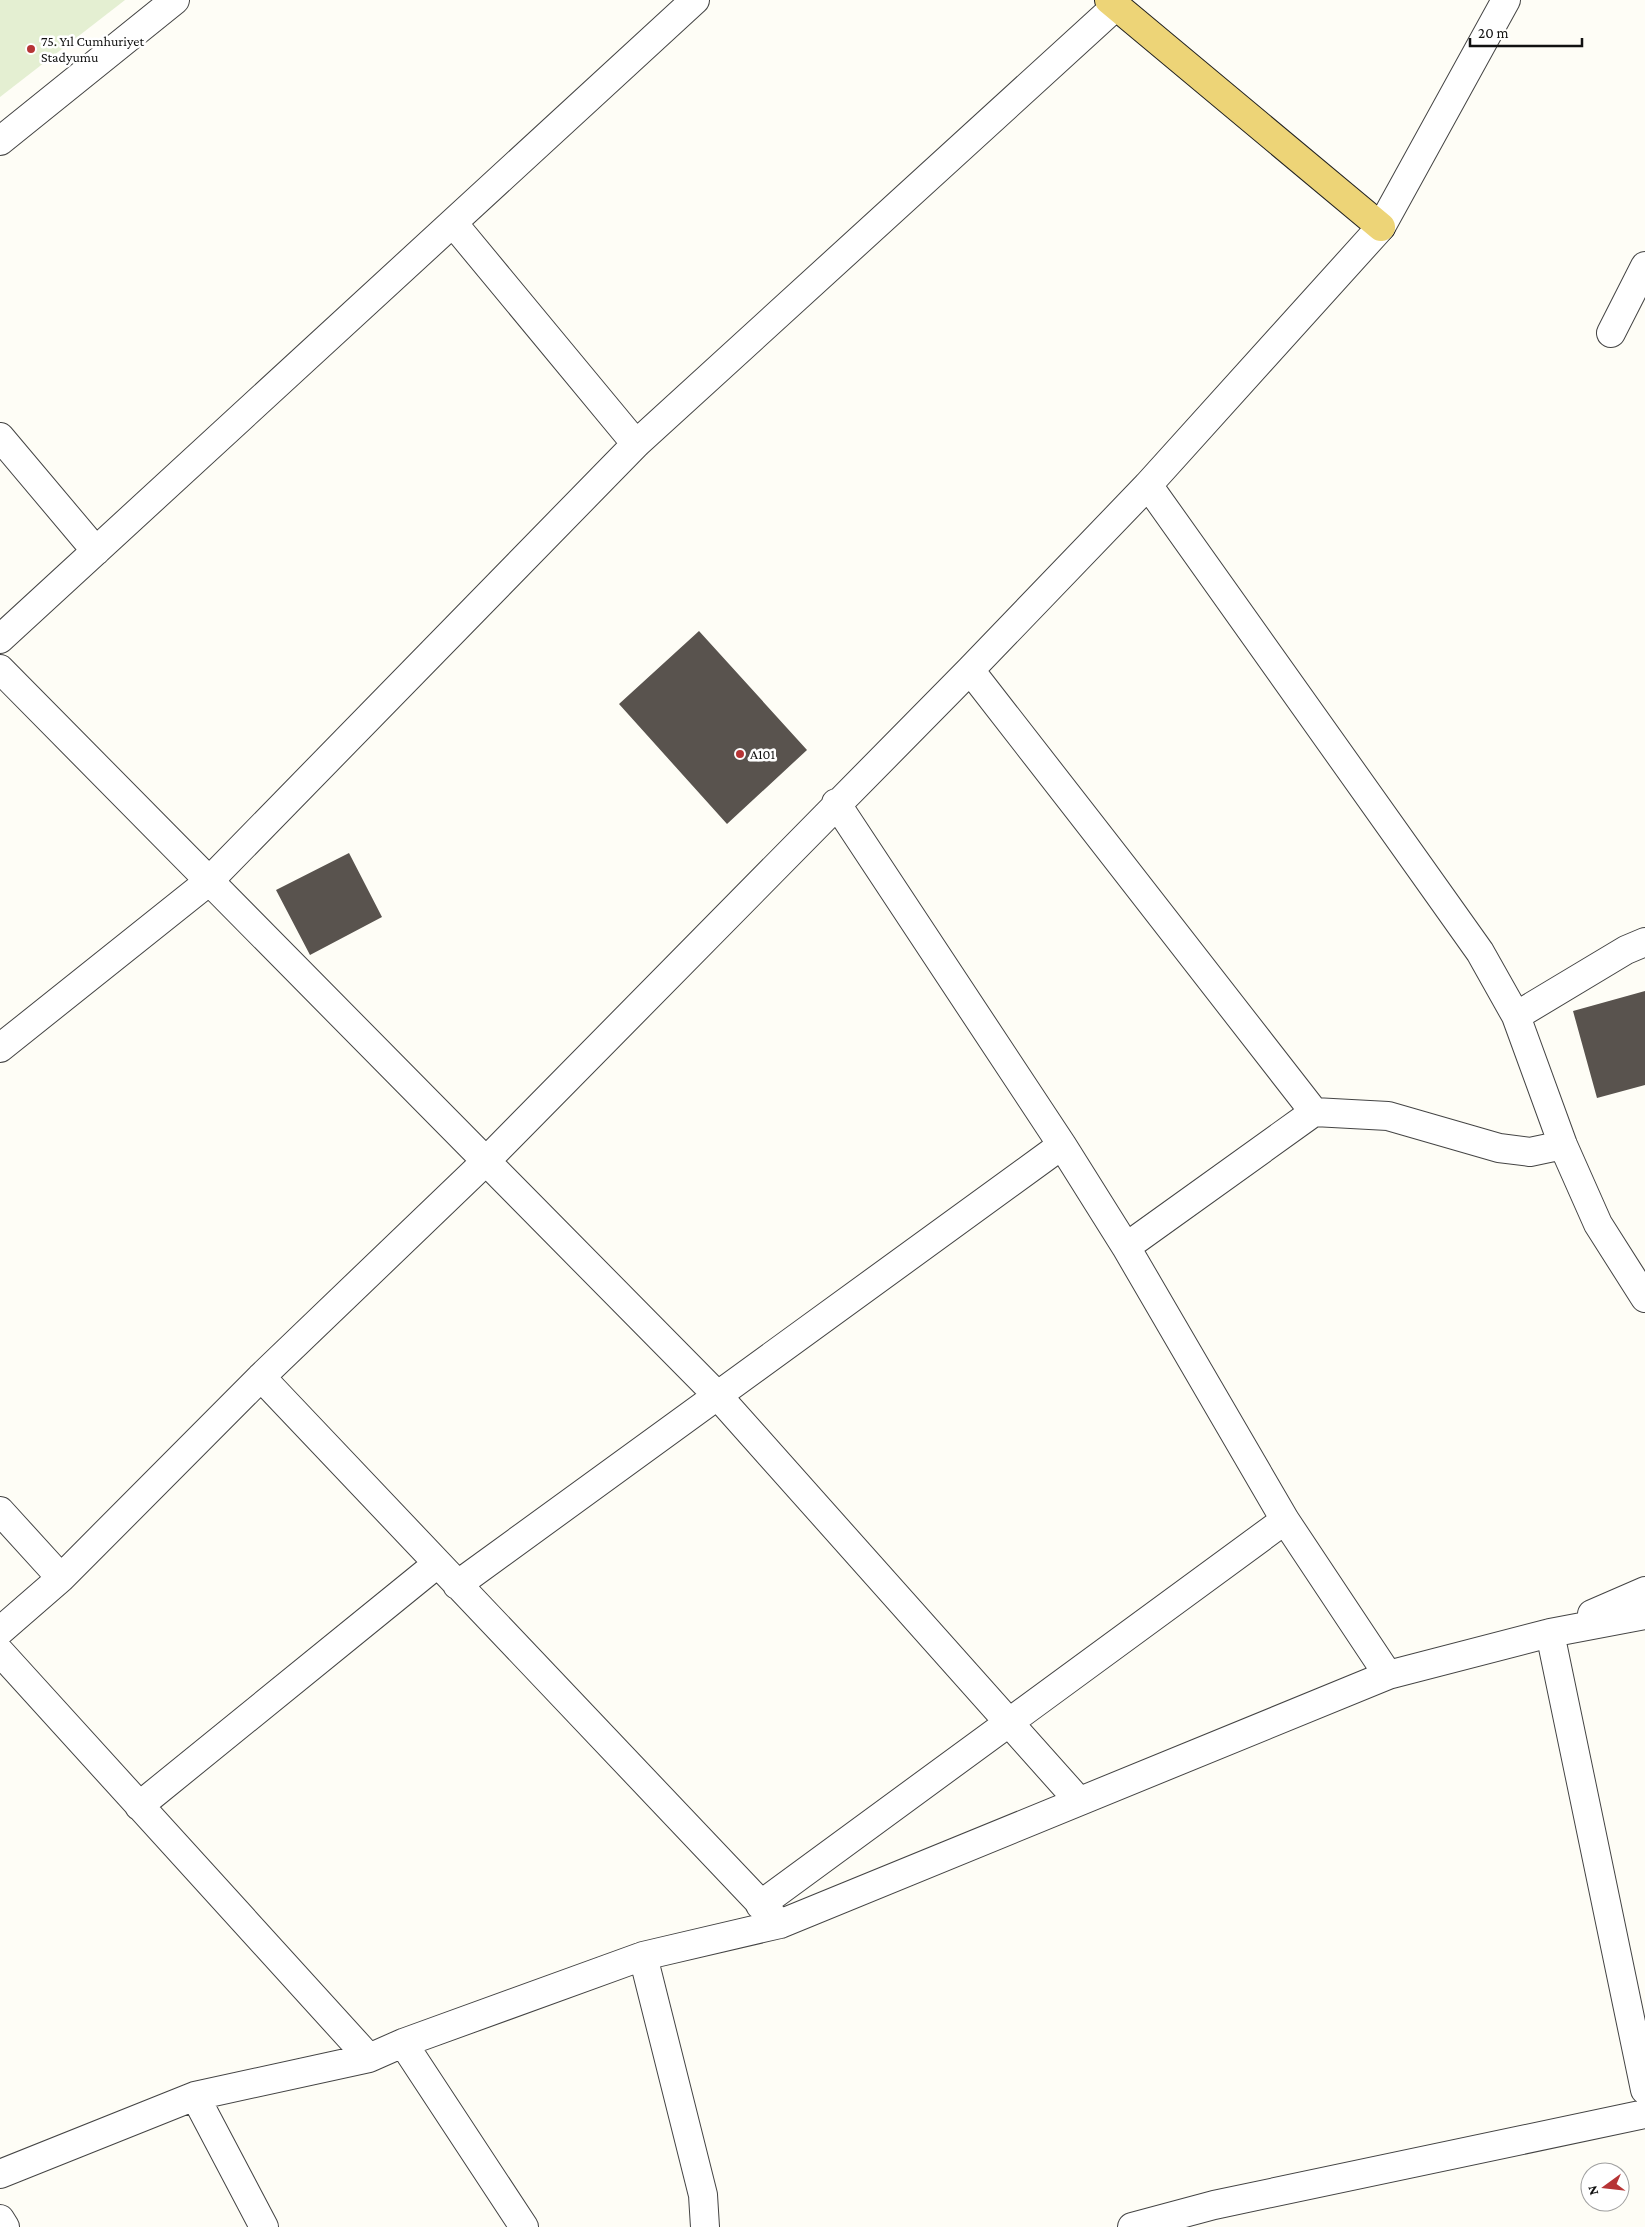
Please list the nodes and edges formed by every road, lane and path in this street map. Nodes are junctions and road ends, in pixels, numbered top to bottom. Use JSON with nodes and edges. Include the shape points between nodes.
{"nodes":[{"id":1,"x":175,"y":0,"type":"edge"},
{"id":2,"x":695,"y":0,"type":"edge"},
{"id":3,"x":1506,"y":0,"type":"edge"},
{"id":4,"x":1112,"y":3,"type":"edge"},
{"id":5,"x":0,"y":141,"type":"edge"},
{"id":6,"x":452,"y":222,"type":"junction"},
{"id":7,"x":1381,"y":227,"type":"junction"},
{"id":8,"x":1645,"y":266,"type":"edge"},
{"id":9,"x":1610,"y":333,"type":"dead end"},
{"id":10,"x":0,"y":437,"type":"edge"},
{"id":11,"x":636,"y":444,"type":"junction"},
{"id":12,"x":1148,"y":485,"type":"junction"},
{"id":13,"x":96,"y":551,"type":"junction"},
{"id":14,"x":0,"y":639,"type":"edge"},
{"id":15,"x":0,"y":670,"type":"edge"},
{"id":16,"x":970,"y":670,"type":"junction"},
{"id":17,"x":836,"y":803,"type":"junction"},
{"id":18,"x":208,"y":882,"type":"junction"},
{"id":19,"x":1645,"y":942,"type":"edge"},
{"id":20,"x":1516,"y":1016,"type":"junction"},
{"id":21,"x":0,"y":1048,"type":"edge"},
{"id":22,"x":1314,"y":1112,"type":"junction"},
{"id":23,"x":1062,"y":1144,"type":"junction"},
{"id":24,"x":1563,"y":1145,"type":"junction"},
{"id":25,"x":485,"y":1162,"type":"junction"},
{"id":26,"x":1126,"y":1247,"type":"junction"},
{"id":27,"x":1645,"y":1297,"type":"edge"},
{"id":28,"x":261,"y":1377,"type":"junction"},
{"id":29,"x":718,"y":1396,"type":"junction"},
{"id":30,"x":0,"y":1511,"type":"edge"},
{"id":31,"x":1285,"y":1520,"type":"junction"},
{"id":32,"x":437,"y":1564,"type":"junction"},
{"id":33,"x":61,"y":1578,"type":"junction"},
{"id":34,"x":457,"y":1585,"type":"junction"},
{"id":35,"x":1645,"y":1591,"type":"edge"},
{"id":36,"x":1645,"y":1615,"type":"edge"},
{"id":37,"x":0,"y":1631,"type":"edge"},
{"id":38,"x":1550,"y":1633,"type":"junction"},
{"id":39,"x":0,"y":1652,"type":"edge"},
{"id":40,"x":1388,"y":1675,"type":"junction"},
{"id":41,"x":1010,"y":1723,"type":"junction"},
{"id":42,"x":1078,"y":1800,"type":"junction"},
{"id":43,"x":139,"y":1806,"type":"junction"},
{"id":44,"x":760,"y":1905,"type":"junction"},
{"id":45,"x":780,"y":1924,"type":"junction"},
{"id":46,"x":643,"y":1956,"type":"junction"},
{"id":47,"x":403,"y":2043,"type":"junction"},
{"id":48,"x":369,"y":2058,"type":"junction"},
{"id":49,"x":1645,"y":2090,"type":"edge"},
{"id":50,"x":195,"y":2096,"type":"junction"},
{"id":51,"x":1645,"y":2114,"type":"edge"},
{"id":52,"x":0,"y":2174,"type":"edge"},
{"id":53,"x":1214,"y":2216,"type":"edge"},
{"id":54,"x":0,"y":2219,"type":"edge"},
{"id":55,"x":5,"y":2227,"type":"edge"},
{"id":56,"x":264,"y":2227,"type":"edge"},
{"id":57,"x":524,"y":2227,"type":"edge"},
{"id":58,"x":706,"y":2227,"type":"edge"},
{"id":59,"x":1132,"y":2227,"type":"edge"}],
"edges":[{"from":1,"to":5,"type":"street"},
{"from":2,"to":6,"type":"street"},
{"from":3,"to":7,"type":"street"},
{"from":4,"to":7,"type":"main road"},
{"from":4,"to":11,"type":"street"},
{"from":6,"to":11,"type":"street"},
{"from":6,"to":13,"type":"street"},
{"from":7,"to":12,"type":"street"},
{"from":8,"to":9,"type":"street"},
{"from":10,"to":13,"type":"street"},
{"from":11,"to":18,"type":"street"},
{"from":12,"to":16,"type":"street"},
{"from":12,"to":20,"type":"street","via":[[1480,952]]},
{"from":13,"to":14,"type":"street"},
{"from":15,"to":18,"type":"street"},
{"from":16,"to":17,"type":"street"},
{"from":16,"to":22,"type":"street"},
{"from":17,"to":23,"type":"street"},
{"from":17,"to":25,"type":"street"},
{"from":18,"to":21,"type":"street"},
{"from":18,"to":25,"type":"street"},
{"from":19,"to":20,"type":"street","via":[[1626,950]]},
{"from":20,"to":24,"type":"street"},
{"from":22,"to":24,"type":"street","via":[[1388,1116],[1506,1149],[1530,1152]]},
{"from":22,"to":26,"type":"street"},
{"from":23,"to":26,"type":"street"},
{"from":23,"to":29,"type":"street"},
{"from":24,"to":27,"type":"street","via":[[1598,1224]]},
{"from":25,"to":28,"type":"street"},
{"from":25,"to":29,"type":"street"},
{"from":26,"to":31,"type":"street"},
{"from":28,"to":32,"type":"street"},
{"from":28,"to":33,"type":"street"},
{"from":29,"to":34,"type":"street"},
{"from":29,"to":41,"type":"street"},
{"from":30,"to":33,"type":"street"},
{"from":31,"to":40,"type":"street"},
{"from":31,"to":41,"type":"street"},
{"from":32,"to":34,"type":"street"},
{"from":32,"to":43,"type":"street"},
{"from":33,"to":37,"type":"street"},
{"from":34,"to":44,"type":"street"},
{"from":35,"to":38,"type":"street"},
{"from":36,"to":38,"type":"street"},
{"from":38,"to":40,"type":"street"},
{"from":38,"to":49,"type":"street"},
{"from":39,"to":43,"type":"street"},
{"from":40,"to":42,"type":"street"},
{"from":41,"to":42,"type":"street"},
{"from":41,"to":44,"type":"street"},
{"from":42,"to":45,"type":"street"},
{"from":43,"to":48,"type":"street"},
{"from":44,"to":45,"type":"street"},
{"from":45,"to":46,"type":"street"},
{"from":46,"to":47,"type":"street"},
{"from":46,"to":58,"type":"street","via":[[702,2195]]},
{"from":47,"to":48,"type":"street"},
{"from":47,"to":57,"type":"street"},
{"from":48,"to":50,"type":"street"},
{"from":50,"to":52,"type":"street"},
{"from":50,"to":56,"type":"street"},
{"from":51,"to":53,"type":"street"},
{"from":53,"to":59,"type":"street"},
{"from":54,"to":55,"type":"street"}]}
